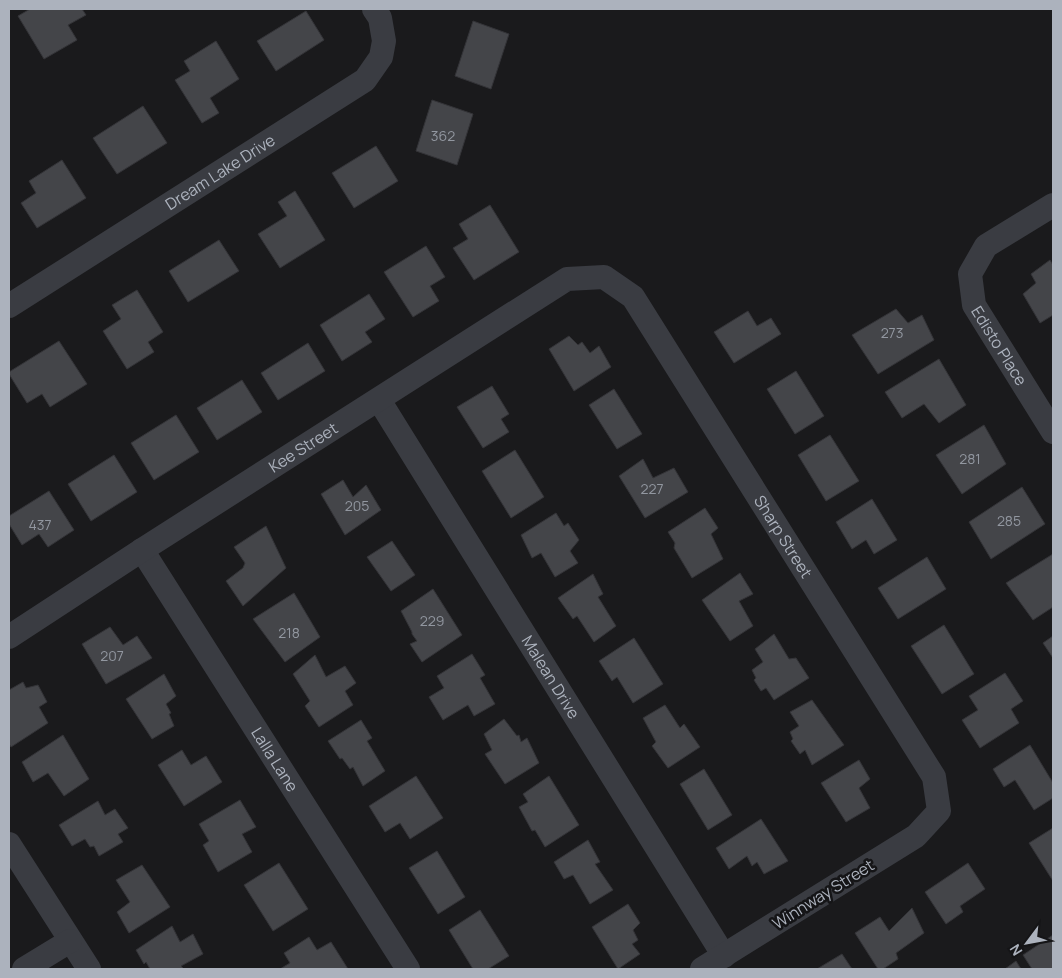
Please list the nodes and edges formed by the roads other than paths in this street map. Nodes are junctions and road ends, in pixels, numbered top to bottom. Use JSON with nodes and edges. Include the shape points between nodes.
{"nodes":[{"id":1,"x":374,"y":9,"type":"edge"},
{"id":2,"x":1053,"y":205,"type":"edge"},
{"id":3,"x":604,"y":276,"type":"joint"},
{"id":4,"x":9,"y":306,"type":"edge"},
{"id":5,"x":379,"y":400,"type":"junction"},
{"id":6,"x":1053,"y":432,"type":"edge"},
{"id":7,"x":142,"y":550,"type":"junction"},
{"id":8,"x":9,"y":637,"type":"edge"},
{"id":9,"x":939,"y":810,"type":"joint"},
{"id":10,"x":9,"y":844,"type":"edge"},
{"id":11,"x":70,"y":941,"type":"junction"},
{"id":12,"x":724,"y":956,"type":"junction"},
{"id":13,"x":24,"y":969,"type":"edge"},
{"id":14,"x":89,"y":969,"type":"edge"},
{"id":15,"x":408,"y":969,"type":"edge"},
{"id":16,"x":702,"y":969,"type":"edge"}],
"edges":[{"from":1,"to":4,"type":"street","name":"Dream Lake Drive","via":[[380,18],[384,41],[381,57],[365,80]]},
{"from":2,"to":6,"type":"street","name":"Edisto Place","via":[[986,246],[970,274],[974,305]]},
{"from":3,"to":5,"type":"street","name":"Kee Street","via":[[568,279]]},
{"from":3,"to":9,"type":"street","name":"Sharp Street","via":[[633,297],[934,777]]},
{"from":5,"to":7,"type":"street","name":"Kee Street"},
{"from":5,"to":12,"type":"street","name":"Malean Drive"},
{"from":7,"to":8,"type":"street","name":"Kee Street"},
{"from":7,"to":15,"type":"street","name":"Lalla Lane"},
{"from":9,"to":12,"type":"street","name":"Winnway Street","via":[[916,836]]},
{"from":10,"to":11,"type":"street"},
{"from":11,"to":13,"type":"street"},
{"from":11,"to":14,"type":"street"},
{"from":12,"to":16,"type":"street","name":"Winnway Street"}]}
